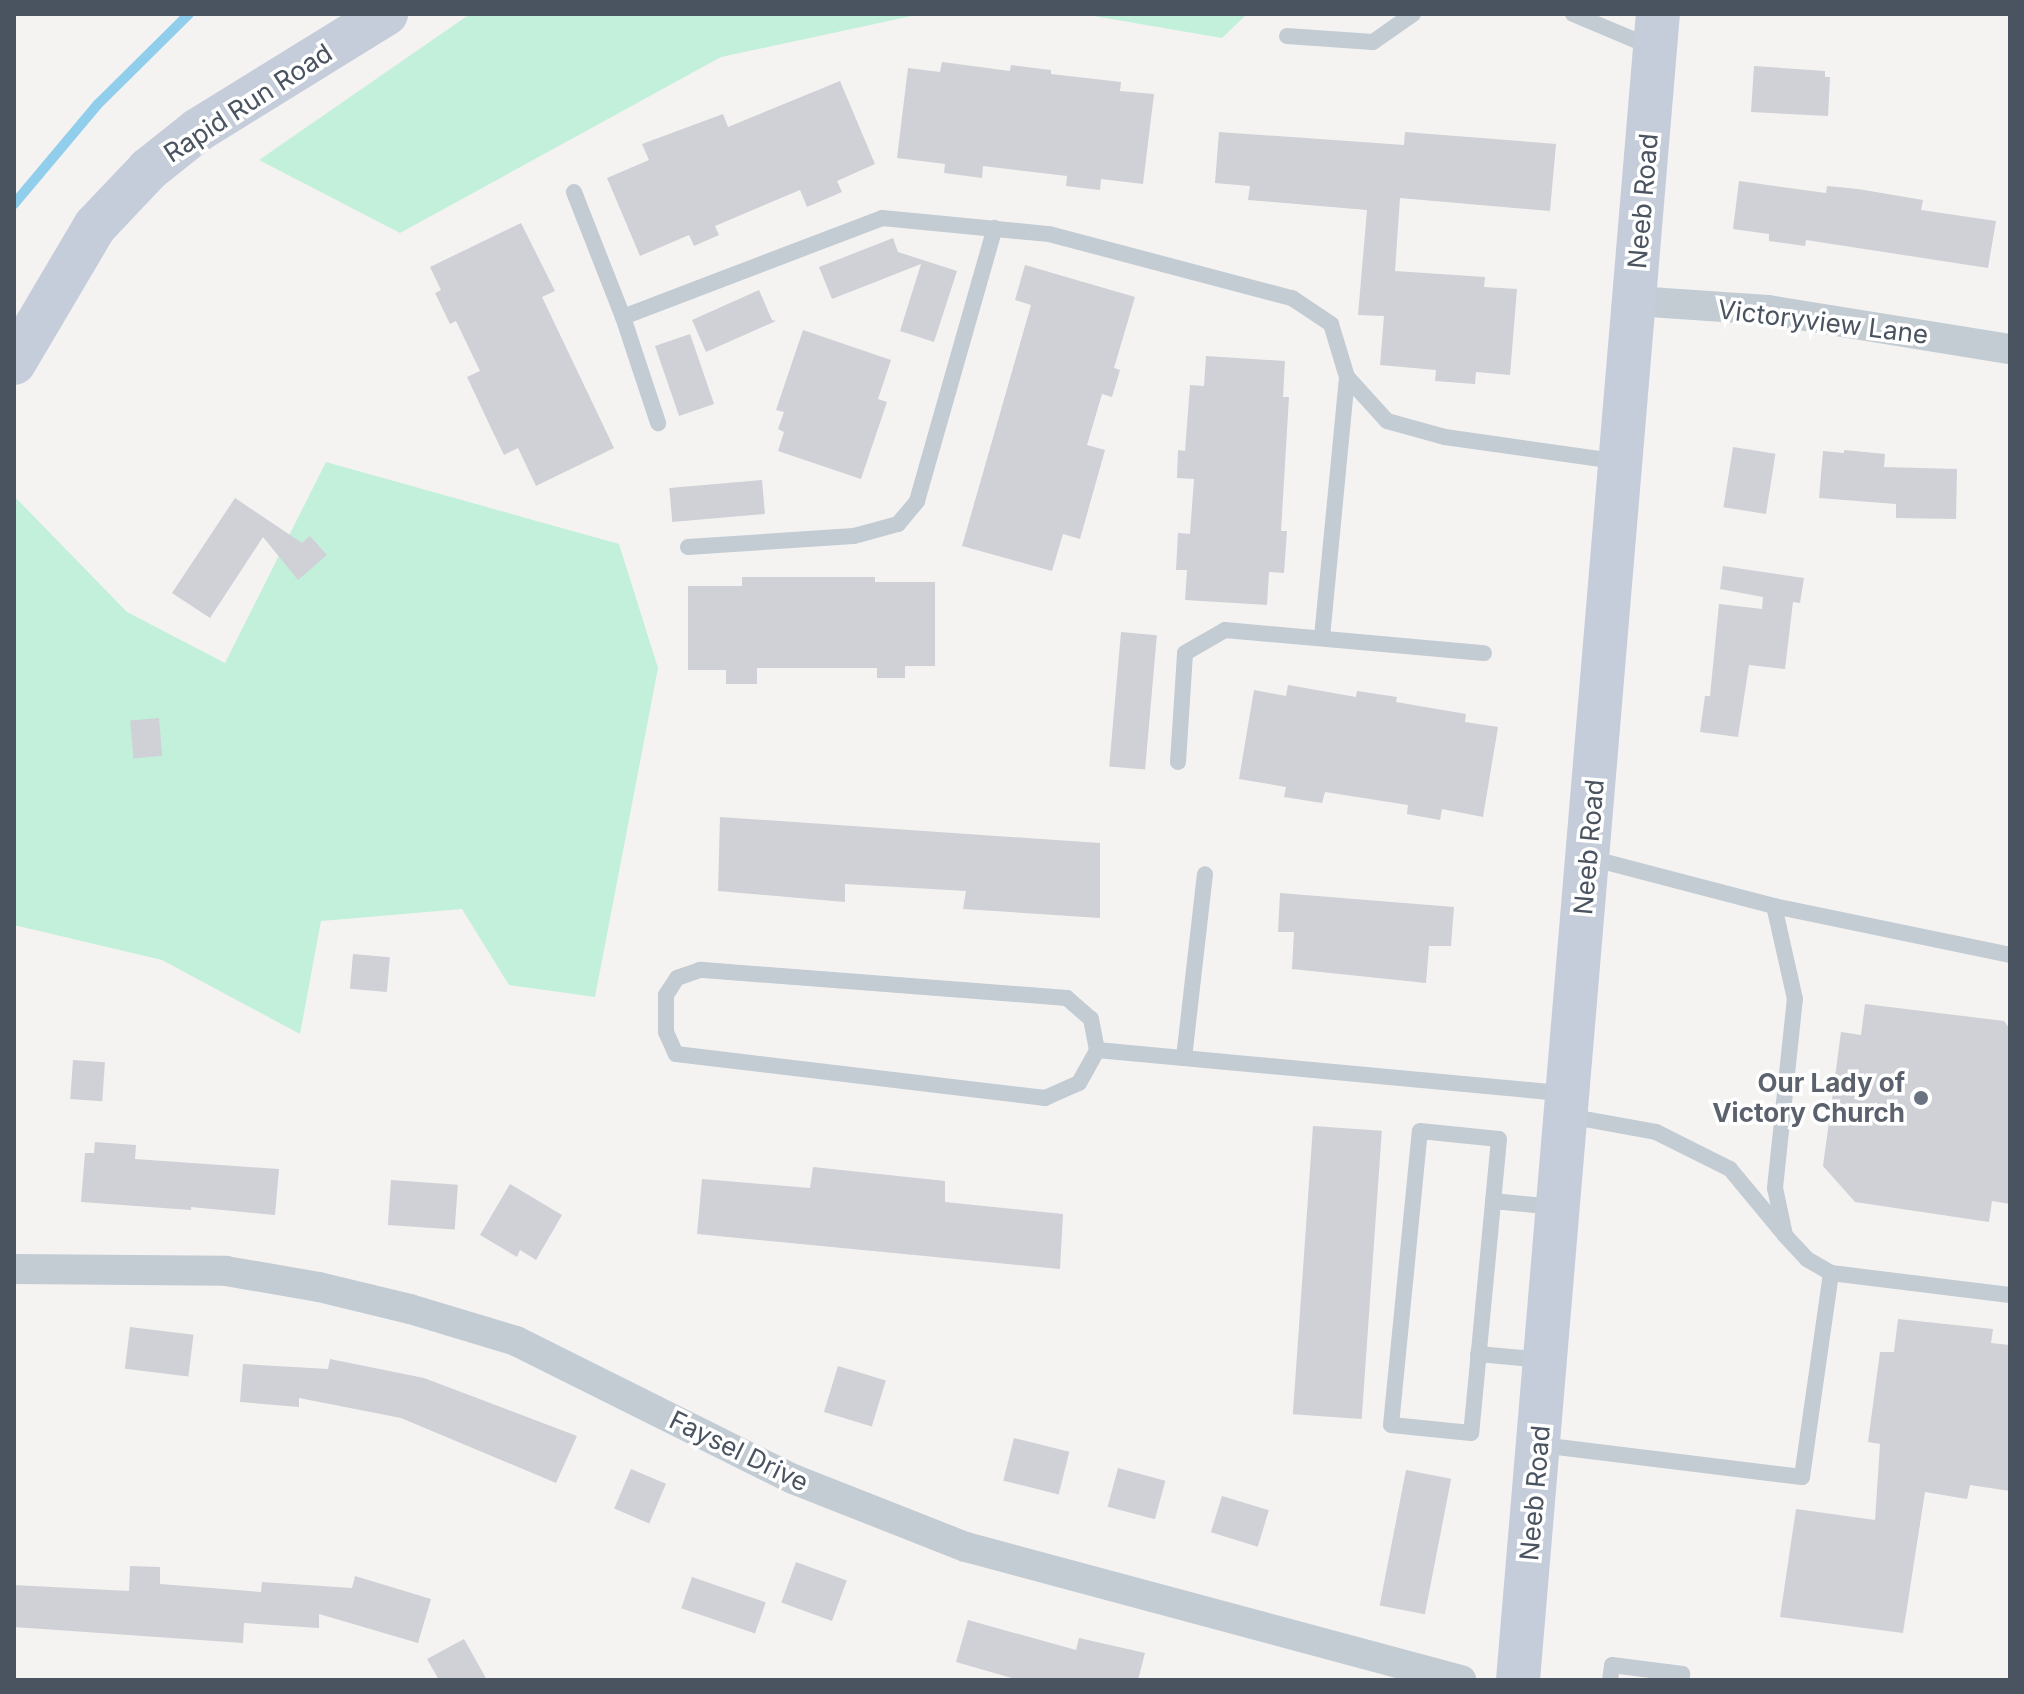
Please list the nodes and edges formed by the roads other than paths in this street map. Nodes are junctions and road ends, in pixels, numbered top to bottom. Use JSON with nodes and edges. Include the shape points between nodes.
{"nodes":[{"id":1,"x":386,"y":14,"type":"edge"},
{"id":2,"x":1413,"y":14,"type":"edge"},
{"id":3,"x":1573,"y":14,"type":"edge"},
{"id":4,"x":1657,"y":32,"type":"edge"},
{"id":5,"x":1287,"y":36,"type":"dead end"},
{"id":6,"x":574,"y":192,"type":"dead end"},
{"id":7,"x":995,"y":228,"type":"junction"},
{"id":8,"x":1635,"y":301,"type":"junction"},
{"id":9,"x":623,"y":317,"type":"junction"},
{"id":10,"x":2010,"y":349,"type":"edge"},
{"id":11,"x":14,"y":363,"type":"edge"},
{"id":12,"x":1347,"y":377,"type":"junction"},
{"id":13,"x":658,"y":423,"type":"dead end"},
{"id":14,"x":1621,"y":462,"type":"junction"},
{"id":15,"x":688,"y":547,"type":"dead end"},
{"id":16,"x":1322,"y":637,"type":"junction"},
{"id":17,"x":1484,"y":653,"type":"dead end"},
{"id":18,"x":1178,"y":762,"type":"dead end"},
{"id":19,"x":1588,"y":857,"type":"junction"},
{"id":20,"x":1205,"y":874,"type":"dead end"},
{"id":21,"x":1774,"y":906,"type":"junction"},
{"id":22,"x":2010,"y":955,"type":"edge"},
{"id":23,"x":1097,"y":1050,"type":"junction"},
{"id":24,"x":1184,"y":1058,"type":"junction"},
{"id":25,"x":1568,"y":1105,"type":"junction"},
{"id":26,"x":1493,"y":1201,"type":"junction"},
{"id":27,"x":1558,"y":1207,"type":"junction"},
{"id":28,"x":1785,"y":1235,"type":"junction"},
{"id":29,"x":14,"y":1269,"type":"edge"},
{"id":30,"x":1831,"y":1273,"type":"junction"},
{"id":31,"x":2010,"y":1295,"type":"edge"},
{"id":32,"x":1478,"y":1354,"type":"junction"},
{"id":33,"x":1547,"y":1360,"type":"junction"},
{"id":34,"x":1539,"y":1445,"type":"junction"},
{"id":35,"x":1461,"y":1680,"type":"edge"},
{"id":36,"x":1518,"y":1680,"type":"edge"},
{"id":37,"x":1610,"y":1680,"type":"edge"},
{"id":38,"x":1681,"y":1680,"type":"edge"}],
"edges":[{"from":1,"to":11,"type":"street","name":"Rapid Run Road","via":[[198,130],[149,169],[95,226]]},
{"from":2,"to":5,"type":"lane","via":[[1373,42]]},
{"from":3,"to":4,"type":"lane"},
{"from":4,"to":8,"type":"street","name":"Neeb Road"},
{"from":6,"to":9,"type":"lane"},
{"from":7,"to":9,"type":"lane","via":[[882,218]]},
{"from":7,"to":12,"type":"lane","via":[[1049,234],[1292,298],[1331,324]]},
{"from":7,"to":15,"type":"lane","via":[[917,501],[898,524],[854,536]]},
{"from":8,"to":10,"type":"street","name":"Victoryview Lane","via":[[1768,310]]},
{"from":8,"to":14,"type":"street","name":"Neeb Road"},
{"from":9,"to":13,"type":"lane"},
{"from":12,"to":14,"type":"lane","via":[[1387,421],[1445,437]]},
{"from":12,"to":16,"type":"lane"},
{"from":14,"to":19,"type":"street","name":"Neeb Road"},
{"from":16,"to":17,"type":"lane"},
{"from":16,"to":18,"type":"lane","via":[[1225,630],[1185,653]]},
{"from":19,"to":21,"type":"lane"},
{"from":19,"to":25,"type":"street","name":"Neeb Road"},
{"from":20,"to":24,"type":"lane"},
{"from":21,"to":22,"type":"lane"},
{"from":21,"to":28,"type":"lane","via":[[1795,999],[1775,1188]]},
{"from":23,"to":23,"type":"lane","via":[[1079,1083],[1045,1098],[691,1056],[676,1054],[666,1032],[666,995],[677,978],[700,970],[1067,998],[1091,1019]]},
{"from":23,"to":24,"type":"lane"},
{"from":24,"to":25,"type":"lane"},
{"from":25,"to":27,"type":"street","name":"Neeb Road"},
{"from":25,"to":28,"type":"lane","via":[[1656,1132],[1730,1169]]},
{"from":26,"to":27,"type":"lane"},
{"from":26,"to":32,"type":"lane"},
{"from":26,"to":32,"type":"lane","via":[[1499,1139],[1420,1131],[1391,1425],[1471,1433]]},
{"from":27,"to":33,"type":"street","name":"Neeb Road"},
{"from":28,"to":30,"type":"lane","via":[[1807,1259]]},
{"from":29,"to":35,"type":"street","name":"Faysel Drive","via":[[226,1271],[410,1309],[516,1341],[793,1479],[966,1547]]},
{"from":30,"to":31,"type":"lane"},
{"from":30,"to":34,"type":"lane","via":[[1802,1477]]},
{"from":32,"to":33,"type":"lane"},
{"from":33,"to":34,"type":"street","name":"Neeb Road"},
{"from":34,"to":36,"type":"street","name":"Neeb Road"},
{"from":37,"to":38,"type":"lane","via":[[1612,1665],[1682,1674]]}]}
